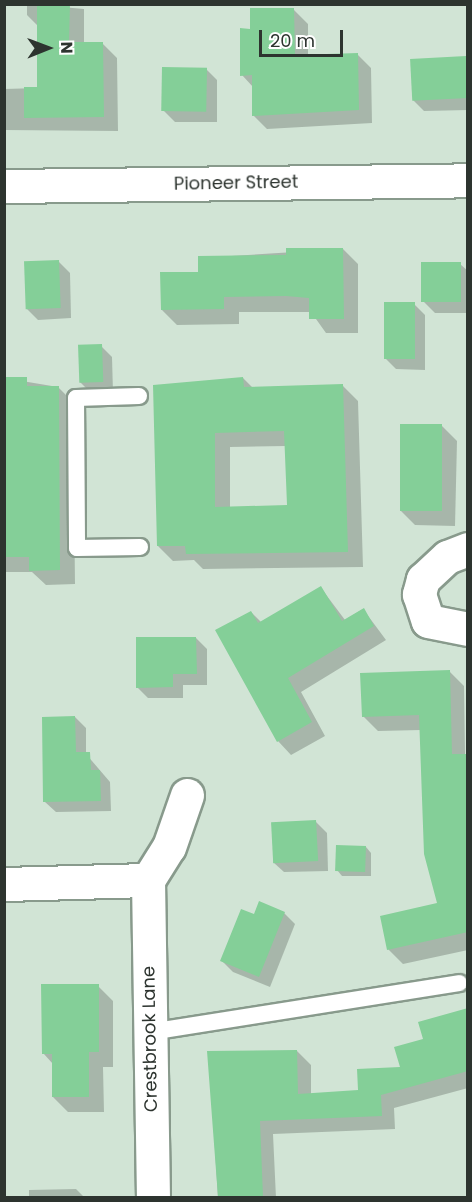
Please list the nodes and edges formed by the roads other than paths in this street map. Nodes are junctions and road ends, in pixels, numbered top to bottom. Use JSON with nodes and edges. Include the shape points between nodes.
{"nodes":[{"id":1,"x":468,"y":180,"type":"edge"},
{"id":2,"x":4,"y":186,"type":"edge"},
{"id":3,"x":139,"y":396,"type":"dead end"},
{"id":4,"x":140,"y":548,"type":"dead end"},
{"id":5,"x":468,"y":549,"type":"edge"},
{"id":6,"x":468,"y":629,"type":"edge"},
{"id":7,"x":187,"y":795,"type":"dead end"},
{"id":8,"x":148,"y":880,"type":"junction"},
{"id":9,"x":4,"y":884,"type":"edge"},
{"id":10,"x":459,"y":983,"type":"dead end"},
{"id":11,"x":150,"y":1032,"type":"junction"},
{"id":12,"x":153,"y":1197,"type":"edge"}],
"edges":[{"from":1,"to":2,"type":"street","name":"Pioneer Street"},
{"from":3,"to":4,"type":"lane","via":[[76,398],[77,548]]},
{"from":5,"to":6,"type":"street","via":[[447,557],[423,579],[419,594],[428,621]]},
{"from":7,"to":8,"type":"street","via":[[169,847]]},
{"from":8,"to":9,"type":"street"},
{"from":8,"to":11,"type":"street","name":"Crestbrook Lane"},
{"from":10,"to":11,"type":"lane"},
{"from":11,"to":12,"type":"street","name":"Crestbrook Lane"}]}
